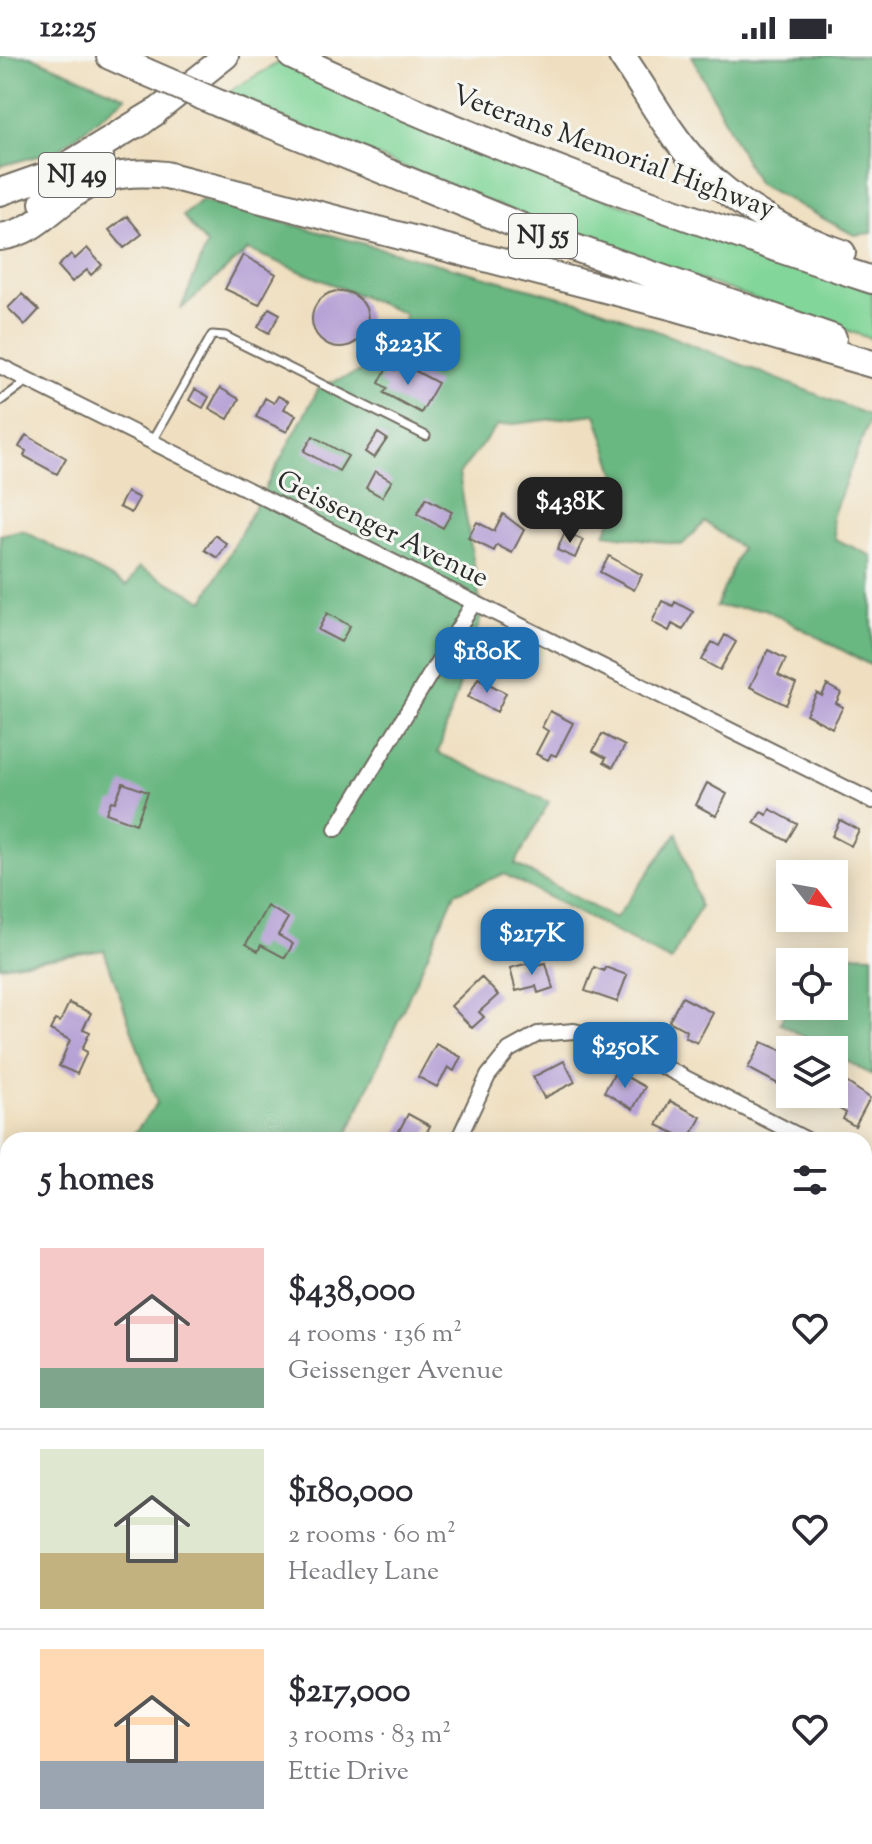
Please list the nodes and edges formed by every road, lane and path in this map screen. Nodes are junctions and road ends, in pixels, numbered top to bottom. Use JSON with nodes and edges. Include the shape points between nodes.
{"nodes":[{"id":1,"x":110,"y":56,"type":"edge"},
{"id":2,"x":226,"y":56,"type":"edge"},
{"id":3,"x":292,"y":56,"type":"edge"},
{"id":4,"x":622,"y":56,"type":"edge"},
{"id":5,"x":154,"y":113,"type":"junction"},
{"id":6,"x":0,"y":192,"type":"edge"},
{"id":7,"x":0,"y":237,"type":"edge"},
{"id":8,"x":872,"y":262,"type":"edge"},
{"id":9,"x":872,"y":280,"type":"edge"},
{"id":10,"x":872,"y":351,"type":"edge"},
{"id":11,"x":872,"y":364,"type":"edge"},
{"id":12,"x":0,"y":366,"type":"edge"},
{"id":13,"x":28,"y":381,"type":"junction"},
{"id":14,"x":0,"y":401,"type":"edge"},
{"id":15,"x":426,"y":436,"type":"dead end"},
{"id":16,"x":151,"y":444,"type":"junction"},
{"id":17,"x":473,"y":604,"type":"junction"},
{"id":18,"x":872,"y":801,"type":"edge"},
{"id":19,"x":336,"y":829,"type":"dead end"},
{"id":20,"x":462,"y":1132,"type":"edge"},
{"id":21,"x":791,"y":1132,"type":"edge"}],
"edges":[{"from":1,"to":10,"type":"highway","number":"NJ 55","bridge":true,"via":[[564,244]]},
{"from":2,"to":5,"type":"highway","number":"NJ 49"},
{"from":3,"to":9,"type":"highway","name":"Veterans Memorial Highway","number":"NJ 55","via":[[407,110],[582,179]]},
{"from":4,"to":8,"type":"highway","via":[[695,162],[720,185],[823,247]]},
{"from":5,"to":6,"type":"highway","via":[[57,172]]},
{"from":5,"to":7,"type":"highway","number":"NJ 49"},
{"from":7,"to":11,"type":"highway","via":[[22,234],[97,181],[166,175]]},
{"from":12,"to":13,"type":"street","name":"Geissenger Avenue"},
{"from":13,"to":14,"type":"lane"},
{"from":13,"to":16,"type":"street","name":"Geissenger Avenue"},
{"from":15,"to":16,"type":"lane","via":[[225,336],[212,335]]},
{"from":16,"to":17,"type":"street","name":"Geissenger Avenue"},
{"from":17,"to":18,"type":"street","name":"Geissenger Avenue"},
{"from":17,"to":19,"type":"street"},
{"from":20,"to":21,"type":"street","via":[[488,1076],[509,1050],[538,1034],[574,1031],[611,1040]]}]}
